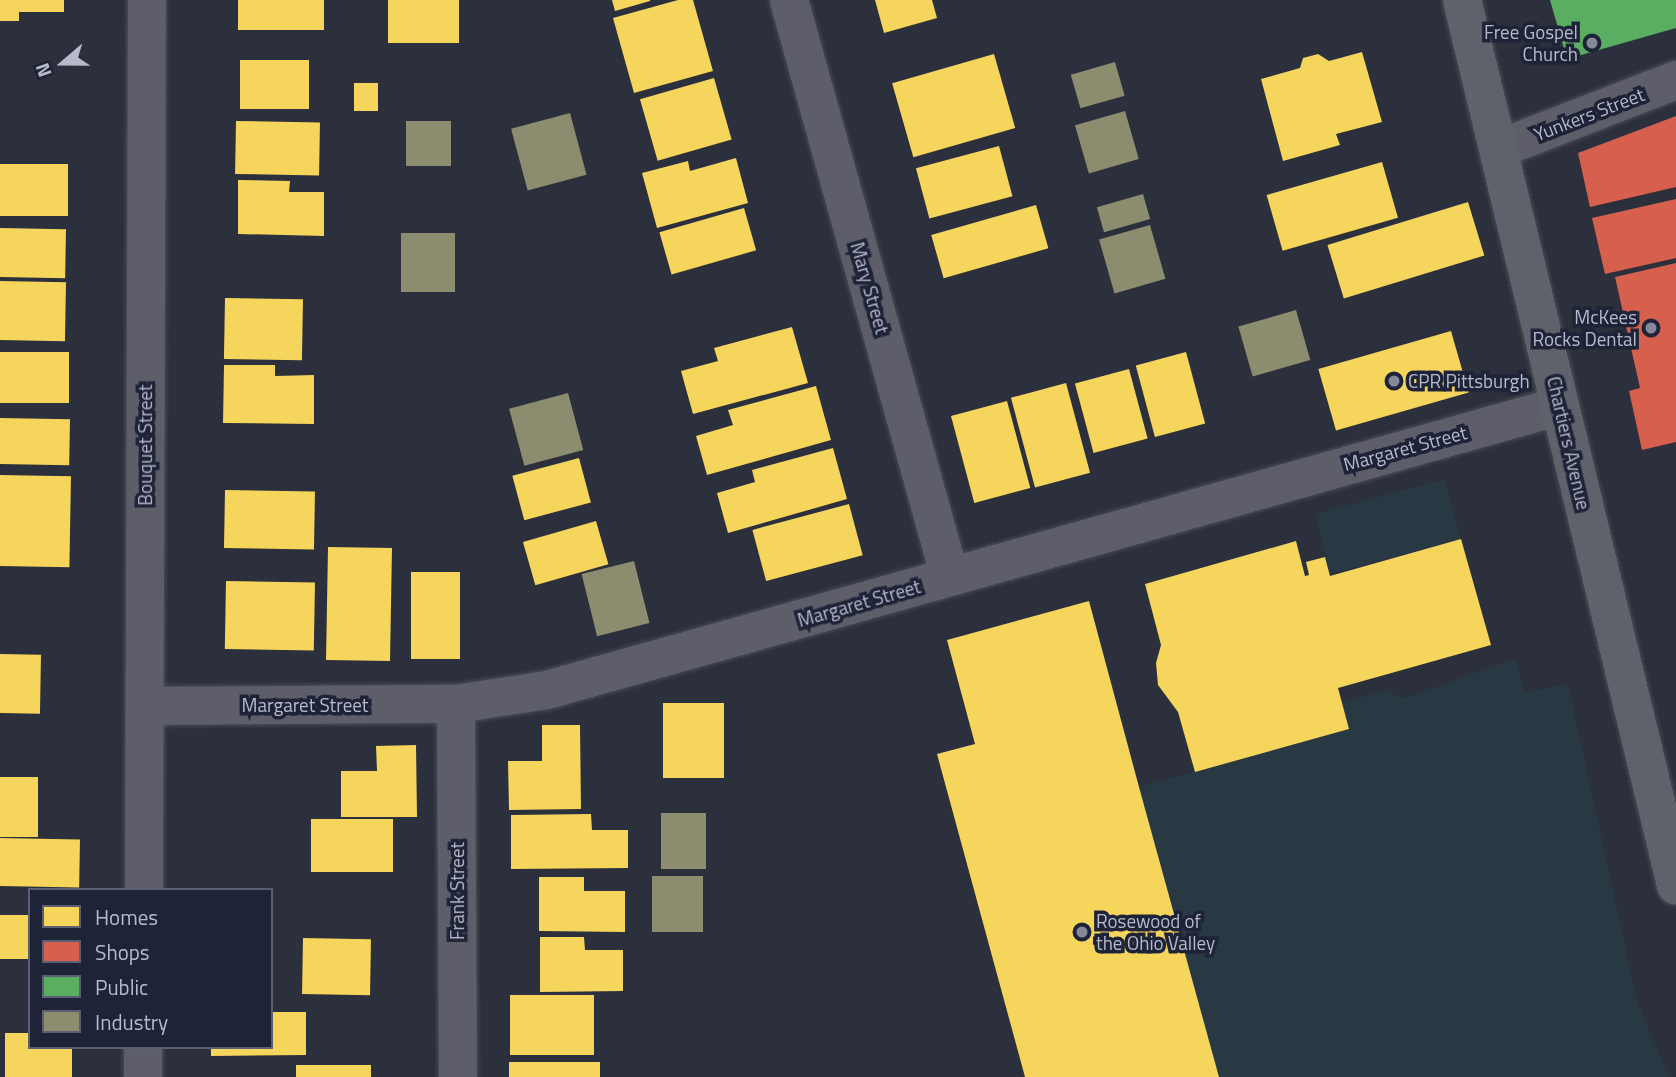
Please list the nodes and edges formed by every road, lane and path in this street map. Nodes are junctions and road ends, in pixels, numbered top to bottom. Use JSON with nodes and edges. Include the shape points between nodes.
{"nodes":[{"id":1,"x":147,"y":0,"type":"edge"},
{"id":2,"x":789,"y":0,"type":"edge"},
{"id":3,"x":1462,"y":0,"type":"edge"},
{"id":4,"x":1676,"y":80,"type":"edge"},
{"id":5,"x":1502,"y":148,"type":"junction"},
{"id":6,"x":1560,"y":406,"type":"junction"},
{"id":7,"x":950,"y":577,"type":"junction"},
{"id":8,"x":456,"y":704,"type":"junction"},
{"id":9,"x":145,"y":706,"type":"junction"},
{"id":10,"x":1676,"y":885,"type":"edge"},
{"id":11,"x":144,"y":888,"type":"edge"},
{"id":12,"x":143,"y":1049,"type":"edge"},
{"id":13,"x":143,"y":1077,"type":"edge"},
{"id":14,"x":458,"y":1077,"type":"edge"}],
"edges":[{"from":1,"to":9,"type":"street","name":"Bouquet Street"},
{"from":2,"to":7,"type":"street","name":"Mary Street"},
{"from":3,"to":5,"type":"main road","name":"Chartiers Avenue"},
{"from":4,"to":5,"type":"street","name":"Yunkers Street"},
{"from":5,"to":6,"type":"main road","name":"Chartiers Avenue"},
{"from":6,"to":7,"type":"street","name":"Margaret Street"},
{"from":6,"to":10,"type":"main road","name":"Chartiers Avenue"},
{"from":7,"to":8,"type":"street","name":"Margaret Street","via":[[598,677]]},
{"from":8,"to":9,"type":"street","name":"Margaret Street"},
{"from":8,"to":14,"type":"street","name":"Frank Street"},
{"from":9,"to":11,"type":"street","name":"Bouquet Street"},
{"from":12,"to":13,"type":"street"}]}
